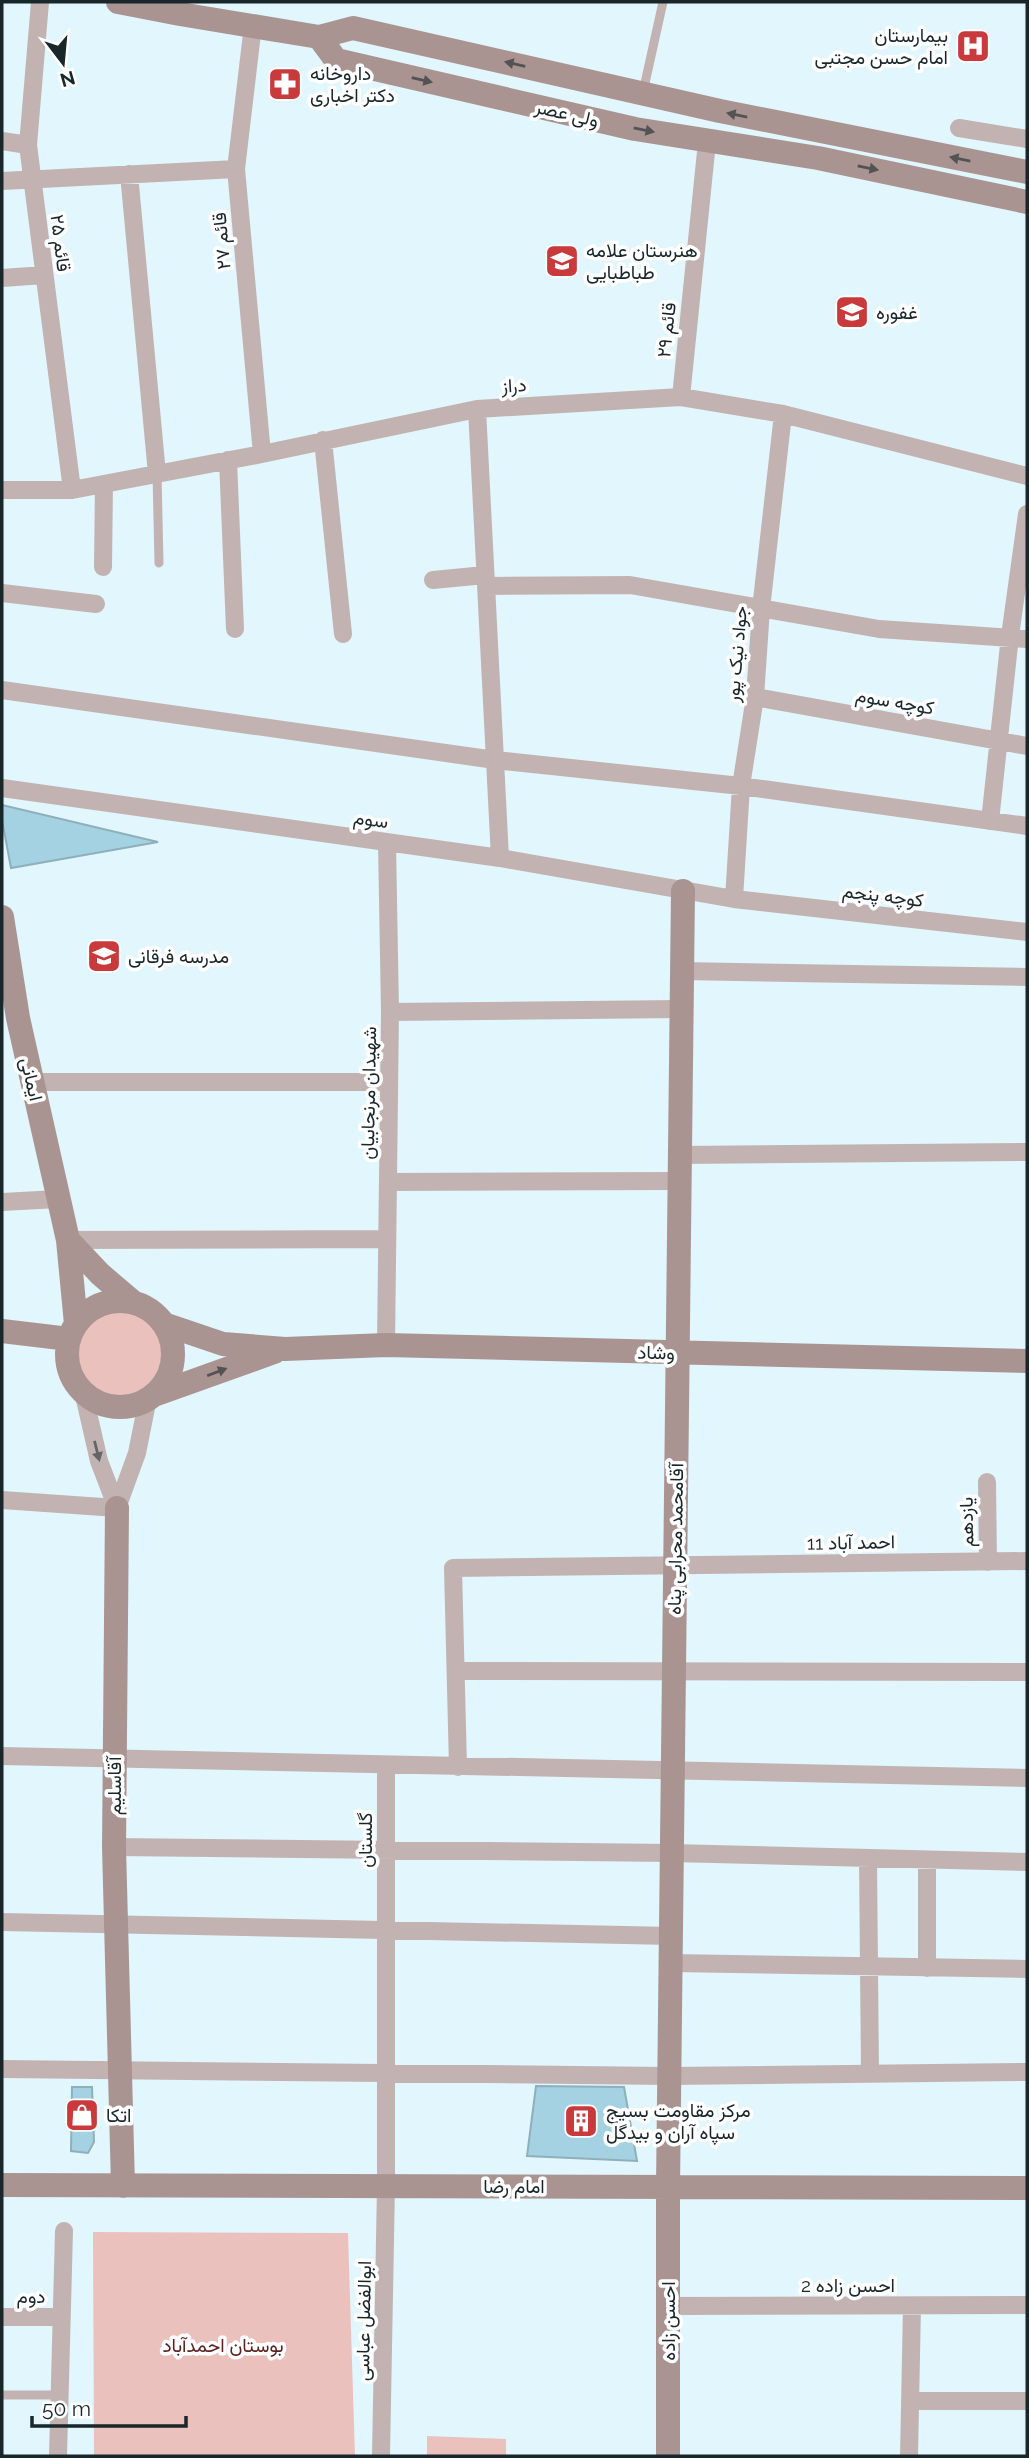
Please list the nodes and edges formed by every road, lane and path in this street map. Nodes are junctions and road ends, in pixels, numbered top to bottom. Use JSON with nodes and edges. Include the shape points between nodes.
{"nodes":[{"id":1,"x":40,"y":2,"type":"edge"},
{"id":2,"x":663,"y":2,"type":"edge"},
{"id":3,"x":131,"y":3,"type":"edge"},
{"id":4,"x":253,"y":25,"type":"junction"},
{"id":5,"x":319,"y":37,"type":"junction"},
{"id":6,"x":643,"y":93,"type":"junction"},
{"id":7,"x":959,"y":128,"type":"dead end"},
{"id":8,"x":1027,"y":139,"type":"edge"},
{"id":9,"x":2,"y":141,"type":"edge"},
{"id":10,"x":707,"y":142,"type":"junction"},
{"id":11,"x":28,"y":145,"type":"junction"},
{"id":12,"x":236,"y":169,"type":"junction"},
{"id":13,"x":1027,"y":172,"type":"edge"},
{"id":14,"x":129,"y":174,"type":"junction"},
{"id":15,"x":32,"y":179,"type":"junction"},
{"id":16,"x":2,"y":181,"type":"edge"},
{"id":17,"x":1027,"y":202,"type":"edge"},
{"id":18,"x":44,"y":275,"type":"junction"},
{"id":19,"x":2,"y":278,"type":"edge"},
{"id":20,"x":681,"y":397,"type":"junction"},
{"id":21,"x":477,"y":409,"type":"junction"},
{"id":22,"x":783,"y":414,"type":"junction"},
{"id":23,"x":323,"y":440,"type":"junction"},
{"id":24,"x":261,"y":454,"type":"junction"},
{"id":25,"x":228,"y":460,"type":"junction"},
{"id":26,"x":156,"y":474,"type":"junction"},
{"id":27,"x":1027,"y":476,"type":"edge"},
{"id":28,"x":104,"y":484,"type":"junction"},
{"id":29,"x":2,"y":490,"type":"edge"},
{"id":30,"x":72,"y":490,"type":"junction"},
{"id":31,"x":1027,"y":514,"type":"edge"},
{"id":32,"x":159,"y":564,"type":"dead end"},
{"id":33,"x":103,"y":567,"type":"dead end"},
{"id":34,"x":433,"y":580,"type":"dead end"},
{"id":35,"x":486,"y":581,"type":"junction"},
{"id":36,"x":2,"y":593,"type":"edge"},
{"id":37,"x":96,"y":604,"type":"dead end"},
{"id":38,"x":761,"y":609,"type":"junction"},
{"id":39,"x":235,"y":629,"type":"dead end"},
{"id":40,"x":343,"y":634,"type":"dead end"},
{"id":41,"x":1018,"y":638,"type":"edge"},
{"id":42,"x":2,"y":690,"type":"edge"},
{"id":43,"x":755,"y":697,"type":"junction"},
{"id":44,"x":998,"y":741,"type":"junction"},
{"id":45,"x":1027,"y":746,"type":"edge"},
{"id":46,"x":495,"y":760,"type":"junction"},
{"id":47,"x":741,"y":786,"type":"junction"},
{"id":48,"x":2,"y":788,"type":"edge"},
{"id":49,"x":990,"y":821,"type":"junction"},
{"id":50,"x":1027,"y":826,"type":"edge"},
{"id":51,"x":387,"y":842,"type":"junction"},
{"id":52,"x":500,"y":858,"type":"junction"},
{"id":53,"x":682,"y":891,"type":"junction"},
{"id":54,"x":734,"y":898,"type":"junction"},
{"id":55,"x":2,"y":917,"type":"edge"},
{"id":56,"x":1027,"y":932,"type":"edge"},
{"id":57,"x":681,"y":971,"type":"junction"},
{"id":58,"x":1027,"y":977,"type":"edge"},
{"id":59,"x":681,"y":1009,"type":"junction"},
{"id":60,"x":390,"y":1012,"type":"junction"},
{"id":61,"x":10,"y":1020,"type":"edge"},
{"id":62,"x":33,"y":1082,"type":"junction"},
{"id":63,"x":389,"y":1082,"type":"junction"},
{"id":64,"x":1027,"y":1152,"type":"edge"},
{"id":65,"x":680,"y":1155,"type":"junction"},
{"id":66,"x":679,"y":1181,"type":"junction"},
{"id":67,"x":388,"y":1182,"type":"junction"},
{"id":68,"x":58,"y":1199,"type":"junction"},
{"id":69,"x":2,"y":1202,"type":"edge"},
{"id":70,"x":68,"y":1240,"type":"junction"},
{"id":71,"x":387,"y":1240,"type":"junction"},
{"id":72,"x":134,"y":1303,"type":"junction"},
{"id":73,"x":164,"y":1324,"type":"junction"},
{"id":74,"x":2,"y":1331,"type":"edge"},
{"id":75,"x":72,"y":1331,"type":"junction"},
{"id":76,"x":386,"y":1345,"type":"junction"},
{"id":77,"x":285,"y":1349,"type":"junction"},
{"id":78,"x":677,"y":1352,"type":"junction"},
{"id":79,"x":1027,"y":1361,"type":"edge"},
{"id":80,"x":83,"y":1391,"type":"junction"},
{"id":81,"x":150,"y":1397,"type":"junction"},
{"id":82,"x":987,"y":1482,"type":"dead end"},
{"id":83,"x":2,"y":1500,"type":"edge"},
{"id":84,"x":117,"y":1508,"type":"junction"},
{"id":85,"x":1027,"y":1561,"type":"edge"},
{"id":86,"x":988,"y":1562,"type":"junction"},
{"id":87,"x":675,"y":1566,"type":"junction"},
{"id":88,"x":457,"y":1671,"type":"junction"},
{"id":89,"x":674,"y":1672,"type":"junction"},
{"id":90,"x":1027,"y":1672,"type":"edge"},
{"id":91,"x":2,"y":1756,"type":"edge"},
{"id":92,"x":114,"y":1760,"type":"junction"},
{"id":93,"x":386,"y":1765,"type":"junction"},
{"id":94,"x":458,"y":1767,"type":"junction"},
{"id":95,"x":673,"y":1771,"type":"junction"},
{"id":96,"x":1027,"y":1778,"type":"edge"},
{"id":97,"x":114,"y":1847,"type":"junction"},
{"id":98,"x":386,"y":1850,"type":"junction"},
{"id":99,"x":672,"y":1853,"type":"junction"},
{"id":100,"x":868,"y":1858,"type":"junction"},
{"id":101,"x":927,"y":1860,"type":"junction"},
{"id":102,"x":1027,"y":1862,"type":"edge"},
{"id":103,"x":2,"y":1922,"type":"edge"},
{"id":104,"x":116,"y":1924,"type":"junction"},
{"id":105,"x":386,"y":1930,"type":"junction"},
{"id":106,"x":671,"y":1936,"type":"junction"},
{"id":107,"x":671,"y":1963,"type":"junction"},
{"id":108,"x":869,"y":1967,"type":"junction"},
{"id":109,"x":927,"y":1968,"type":"junction"},
{"id":110,"x":1027,"y":1969,"type":"edge"},
{"id":111,"x":2,"y":2068,"type":"edge"},
{"id":112,"x":120,"y":2070,"type":"junction"},
{"id":113,"x":1027,"y":2072,"type":"edge"},
{"id":114,"x":386,"y":2073,"type":"junction"},
{"id":115,"x":870,"y":2074,"type":"junction"},
{"id":116,"x":669,"y":2076,"type":"junction"},
{"id":117,"x":2,"y":2185,"type":"edge"},
{"id":118,"x":123,"y":2186,"type":"junction"},
{"id":119,"x":386,"y":2186,"type":"junction"},
{"id":120,"x":668,"y":2187,"type":"junction"},
{"id":121,"x":1027,"y":2188,"type":"edge"},
{"id":122,"x":64,"y":2231,"type":"dead end"},
{"id":123,"x":1027,"y":2305,"type":"edge"},
{"id":124,"x":668,"y":2306,"type":"junction"},
{"id":125,"x":912,"y":2306,"type":"junction"},
{"id":126,"x":2,"y":2316,"type":"edge"},
{"id":127,"x":61,"y":2317,"type":"junction"},
{"id":128,"x":2,"y":2395,"type":"edge"},
{"id":129,"x":59,"y":2395,"type":"junction"},
{"id":130,"x":910,"y":2400,"type":"junction"},
{"id":131,"x":1027,"y":2402,"type":"edge"},
{"id":132,"x":58,"y":2456,"type":"edge"},
{"id":133,"x":381,"y":2456,"type":"edge"},
{"id":134,"x":668,"y":2456,"type":"edge"},
{"id":135,"x":909,"y":2456,"type":"edge"}],
"edges":[{"from":1,"to":11,"type":"street","name":"قائم ۲۵"},
{"from":2,"to":6,"type":"lane"},
{"from":3,"to":4,"type":"street"},
{"from":4,"to":5,"type":"street"},
{"from":4,"to":12,"type":"street","name":"قائم ۲۷"},
{"from":6,"to":5,"type":"street","one_way":true,"via":[[353,29]]},
{"from":5,"to":10,"type":"street","name":"ولی عصر","one_way":true,"via":[[336,60]]},
{"from":13,"to":6,"type":"street","one_way":true},
{"from":7,"to":8,"type":"street"},
{"from":9,"to":11,"type":"street"},
{"from":10,"to":17,"type":"street","name":"ولی عصر","one_way":true,"via":[[831,161]]},
{"from":10,"to":20,"type":"street","name":"قائم ۲۹"},
{"from":11,"to":15,"type":"street","name":"قائم ۲۵"},
{"from":12,"to":14,"type":"street"},
{"from":12,"to":24,"type":"street","name":"قائم ۲۷"},
{"from":14,"to":15,"type":"street"},
{"from":14,"to":26,"type":"street"},
{"from":15,"to":16,"type":"street"},
{"from":15,"to":18,"type":"street","name":"قائم ۲۵"},
{"from":18,"to":19,"type":"street"},
{"from":18,"to":30,"type":"street","name":"قائم ۲۵"},
{"from":20,"to":21,"type":"street","name":"دراز"},
{"from":20,"to":22,"type":"street","name":"دراز"},
{"from":21,"to":23,"type":"street","name":"دراز"},
{"from":21,"to":35,"type":"street"},
{"from":22,"to":27,"type":"street","name":"دراز"},
{"from":22,"to":38,"type":"street","name":"جواد نیک پور"},
{"from":23,"to":24,"type":"street","name":"دراز"},
{"from":23,"to":40,"type":"street"},
{"from":24,"to":25,"type":"street","name":"دراز"},
{"from":25,"to":26,"type":"street","name":"دراز"},
{"from":25,"to":39,"type":"street"},
{"from":26,"to":28,"type":"street","name":"دراز"},
{"from":26,"to":32,"type":"lane"},
{"from":28,"to":30,"type":"street","name":"دراز"},
{"from":28,"to":33,"type":"street"},
{"from":29,"to":30,"type":"street","name":"دراز"},
{"from":31,"to":41,"type":"street"},
{"from":34,"to":35,"type":"street"},
{"from":35,"to":38,"type":"street","via":[[629,585]]},
{"from":35,"to":46,"type":"street"},
{"from":36,"to":37,"type":"street"},
{"from":38,"to":41,"type":"street","via":[[879,629]]},
{"from":38,"to":43,"type":"street","name":"جواد نیک پور"},
{"from":41,"to":44,"type":"street"},
{"from":42,"to":46,"type":"street"},
{"from":43,"to":44,"type":"street","name":"کوچه سوم"},
{"from":43,"to":47,"type":"street","name":"جواد نیک پور"},
{"from":44,"to":45,"type":"street","name":"کوچه سوم"},
{"from":44,"to":49,"type":"street"},
{"from":46,"to":47,"type":"street"},
{"from":46,"to":52,"type":"street"},
{"from":47,"to":49,"type":"street"},
{"from":47,"to":54,"type":"street","name":"جواد نیک پور"},
{"from":48,"to":51,"type":"street","name":"سوم"},
{"from":49,"to":50,"type":"street"},
{"from":51,"to":52,"type":"street","name":"سوم"},
{"from":51,"to":60,"type":"street","name":"شهیدان مرنجابیان"},
{"from":52,"to":53,"type":"street","name":"سوم"},
{"from":53,"to":54,"type":"street","name":"سوم"},
{"from":53,"to":57,"type":"street","name":"آقامحمد محرابی پناه"},
{"from":54,"to":56,"type":"street","name":"کوچه پنجم"},
{"from":55,"to":61,"type":"street","name":"ایمانی"},
{"from":57,"to":58,"type":"street"},
{"from":57,"to":59,"type":"street","name":"آقامحمد محرابی پناه"},
{"from":59,"to":60,"type":"street"},
{"from":59,"to":65,"type":"street","name":"آقامحمد محرابی پناه"},
{"from":60,"to":63,"type":"street","name":"شهیدان مرنجابیان"},
{"from":61,"to":62,"type":"street","name":"ایمانی"},
{"from":62,"to":63,"type":"street"},
{"from":62,"to":68,"type":"street","name":"ایمانی"},
{"from":63,"to":67,"type":"street","name":"شهیدان مرنجابیان"},
{"from":64,"to":65,"type":"street"},
{"from":65,"to":66,"type":"street","name":"آقامحمد محرابی پناه"},
{"from":66,"to":67,"type":"street"},
{"from":66,"to":78,"type":"street","name":"آقامحمد محرابی پناه"},
{"from":67,"to":71,"type":"street","name":"شهیدان مرنجابیان"},
{"from":68,"to":69,"type":"street"},
{"from":68,"to":70,"type":"street","name":"ایمانی"},
{"from":70,"to":71,"type":"street"},
{"from":70,"to":72,"type":"street","name":"ایمانی"},
{"from":70,"to":75,"type":"street","name":"ایمانی"},
{"from":71,"to":76,"type":"street","name":"شهیدان مرنجابیان"},
{"from":72,"to":73,"type":"street"},
{"from":72,"to":75,"type":"street","via":[[102,1304],[87,1312]]},
{"from":73,"to":77,"type":"street","via":[[223,1344]]},
{"from":73,"to":81,"type":"street","via":[[173,1352],[171,1369]]},
{"from":74,"to":75,"type":"street"},
{"from":75,"to":80,"type":"street","via":[[66,1354],[69,1370]]},
{"from":76,"to":77,"type":"street","name":"وشاد"},
{"from":76,"to":78,"type":"street","name":"وشاد"},
{"from":81,"to":77,"type":"street","one_way":true},
{"from":78,"to":79,"type":"street","name":"وشاد"},
{"from":78,"to":87,"type":"street","name":"آقامحمد محرابی پناه"},
{"from":80,"to":81,"type":"street","via":[[104,1405],[121,1408]]},
{"from":80,"to":84,"type":"street","name":"آقاسلیم","one_way":true,"via":[[99,1461]]},
{"from":81,"to":84,"type":"street","via":[[138,1453]]},
{"from":82,"to":86,"type":"street","name":"یازدهم"},
{"from":83,"to":84,"type":"street"},
{"from":84,"to":92,"type":"street","name":"آقاسلیم"},
{"from":85,"to":86,"type":"street","name":"احمد آباد 11"},
{"from":86,"to":87,"type":"street","name":"احمد آباد 11"},
{"from":87,"to":88,"type":"street","name":"احمد آباد 11","via":[[453,1569]]},
{"from":87,"to":89,"type":"street","name":"آقامحمد محرابی پناه"},
{"from":88,"to":89,"type":"street"},
{"from":88,"to":94,"type":"street"},
{"from":89,"to":90,"type":"street"},
{"from":89,"to":95,"type":"street","name":"آقامحمد محرابی پناه"},
{"from":91,"to":92,"type":"street"},
{"from":92,"to":93,"type":"street"},
{"from":92,"to":97,"type":"street","name":"آقاسلیم"},
{"from":93,"to":94,"type":"street"},
{"from":93,"to":98,"type":"street","name":"گلستان"},
{"from":94,"to":95,"type":"street"},
{"from":95,"to":96,"type":"street"},
{"from":95,"to":99,"type":"street","name":"آقامحمد محرابی پناه"},
{"from":97,"to":98,"type":"street"},
{"from":97,"to":104,"type":"street","name":"آقاسلیم"},
{"from":98,"to":99,"type":"street"},
{"from":98,"to":105,"type":"street","name":"گلستان"},
{"from":99,"to":100,"type":"street"},
{"from":99,"to":106,"type":"street","name":"آقامحمد محرابی پناه"},
{"from":100,"to":101,"type":"street"},
{"from":100,"to":108,"type":"street"},
{"from":101,"to":102,"type":"street"},
{"from":101,"to":109,"type":"street"},
{"from":103,"to":104,"type":"street"},
{"from":104,"to":105,"type":"street"},
{"from":104,"to":112,"type":"street","name":"آقاسلیم"},
{"from":105,"to":106,"type":"street"},
{"from":105,"to":114,"type":"street","name":"گلستان"},
{"from":106,"to":107,"type":"street","name":"آقامحمد محرابی پناه"},
{"from":107,"to":108,"type":"street"},
{"from":107,"to":116,"type":"street","name":"آقامحمد محرابی پناه"},
{"from":108,"to":109,"type":"street"},
{"from":108,"to":115,"type":"street"},
{"from":109,"to":110,"type":"street"},
{"from":111,"to":112,"type":"street"},
{"from":112,"to":114,"type":"street"},
{"from":112,"to":118,"type":"street","name":"آقاسلیم"},
{"from":113,"to":115,"type":"street"},
{"from":114,"to":116,"type":"street"},
{"from":114,"to":119,"type":"street","name":"گلستان"},
{"from":115,"to":116,"type":"street"},
{"from":116,"to":120,"type":"street","name":"آقامحمد محرابی پناه"},
{"from":117,"to":118,"type":"street","name":"امام رضا"},
{"from":118,"to":119,"type":"street","name":"امام رضا"},
{"from":119,"to":120,"type":"street","name":"امام رضا"},
{"from":119,"to":133,"type":"street","name":"ابوالفضل عباسی"},
{"from":120,"to":121,"type":"street","name":"امام رضا"},
{"from":120,"to":124,"type":"street","name":"احسن زاده"},
{"from":122,"to":127,"type":"street"},
{"from":123,"to":125,"type":"street","name":"احسن زاده 2"},
{"from":124,"to":125,"type":"street","name":"احسن زاده 2"},
{"from":124,"to":134,"type":"street","name":"احسن زاده"},
{"from":125,"to":130,"type":"street"},
{"from":126,"to":127,"type":"street","name":"دوم"},
{"from":127,"to":129,"type":"street"},
{"from":128,"to":129,"type":"lane"},
{"from":129,"to":132,"type":"street"},
{"from":130,"to":131,"type":"street"},
{"from":130,"to":135,"type":"street"}]}
